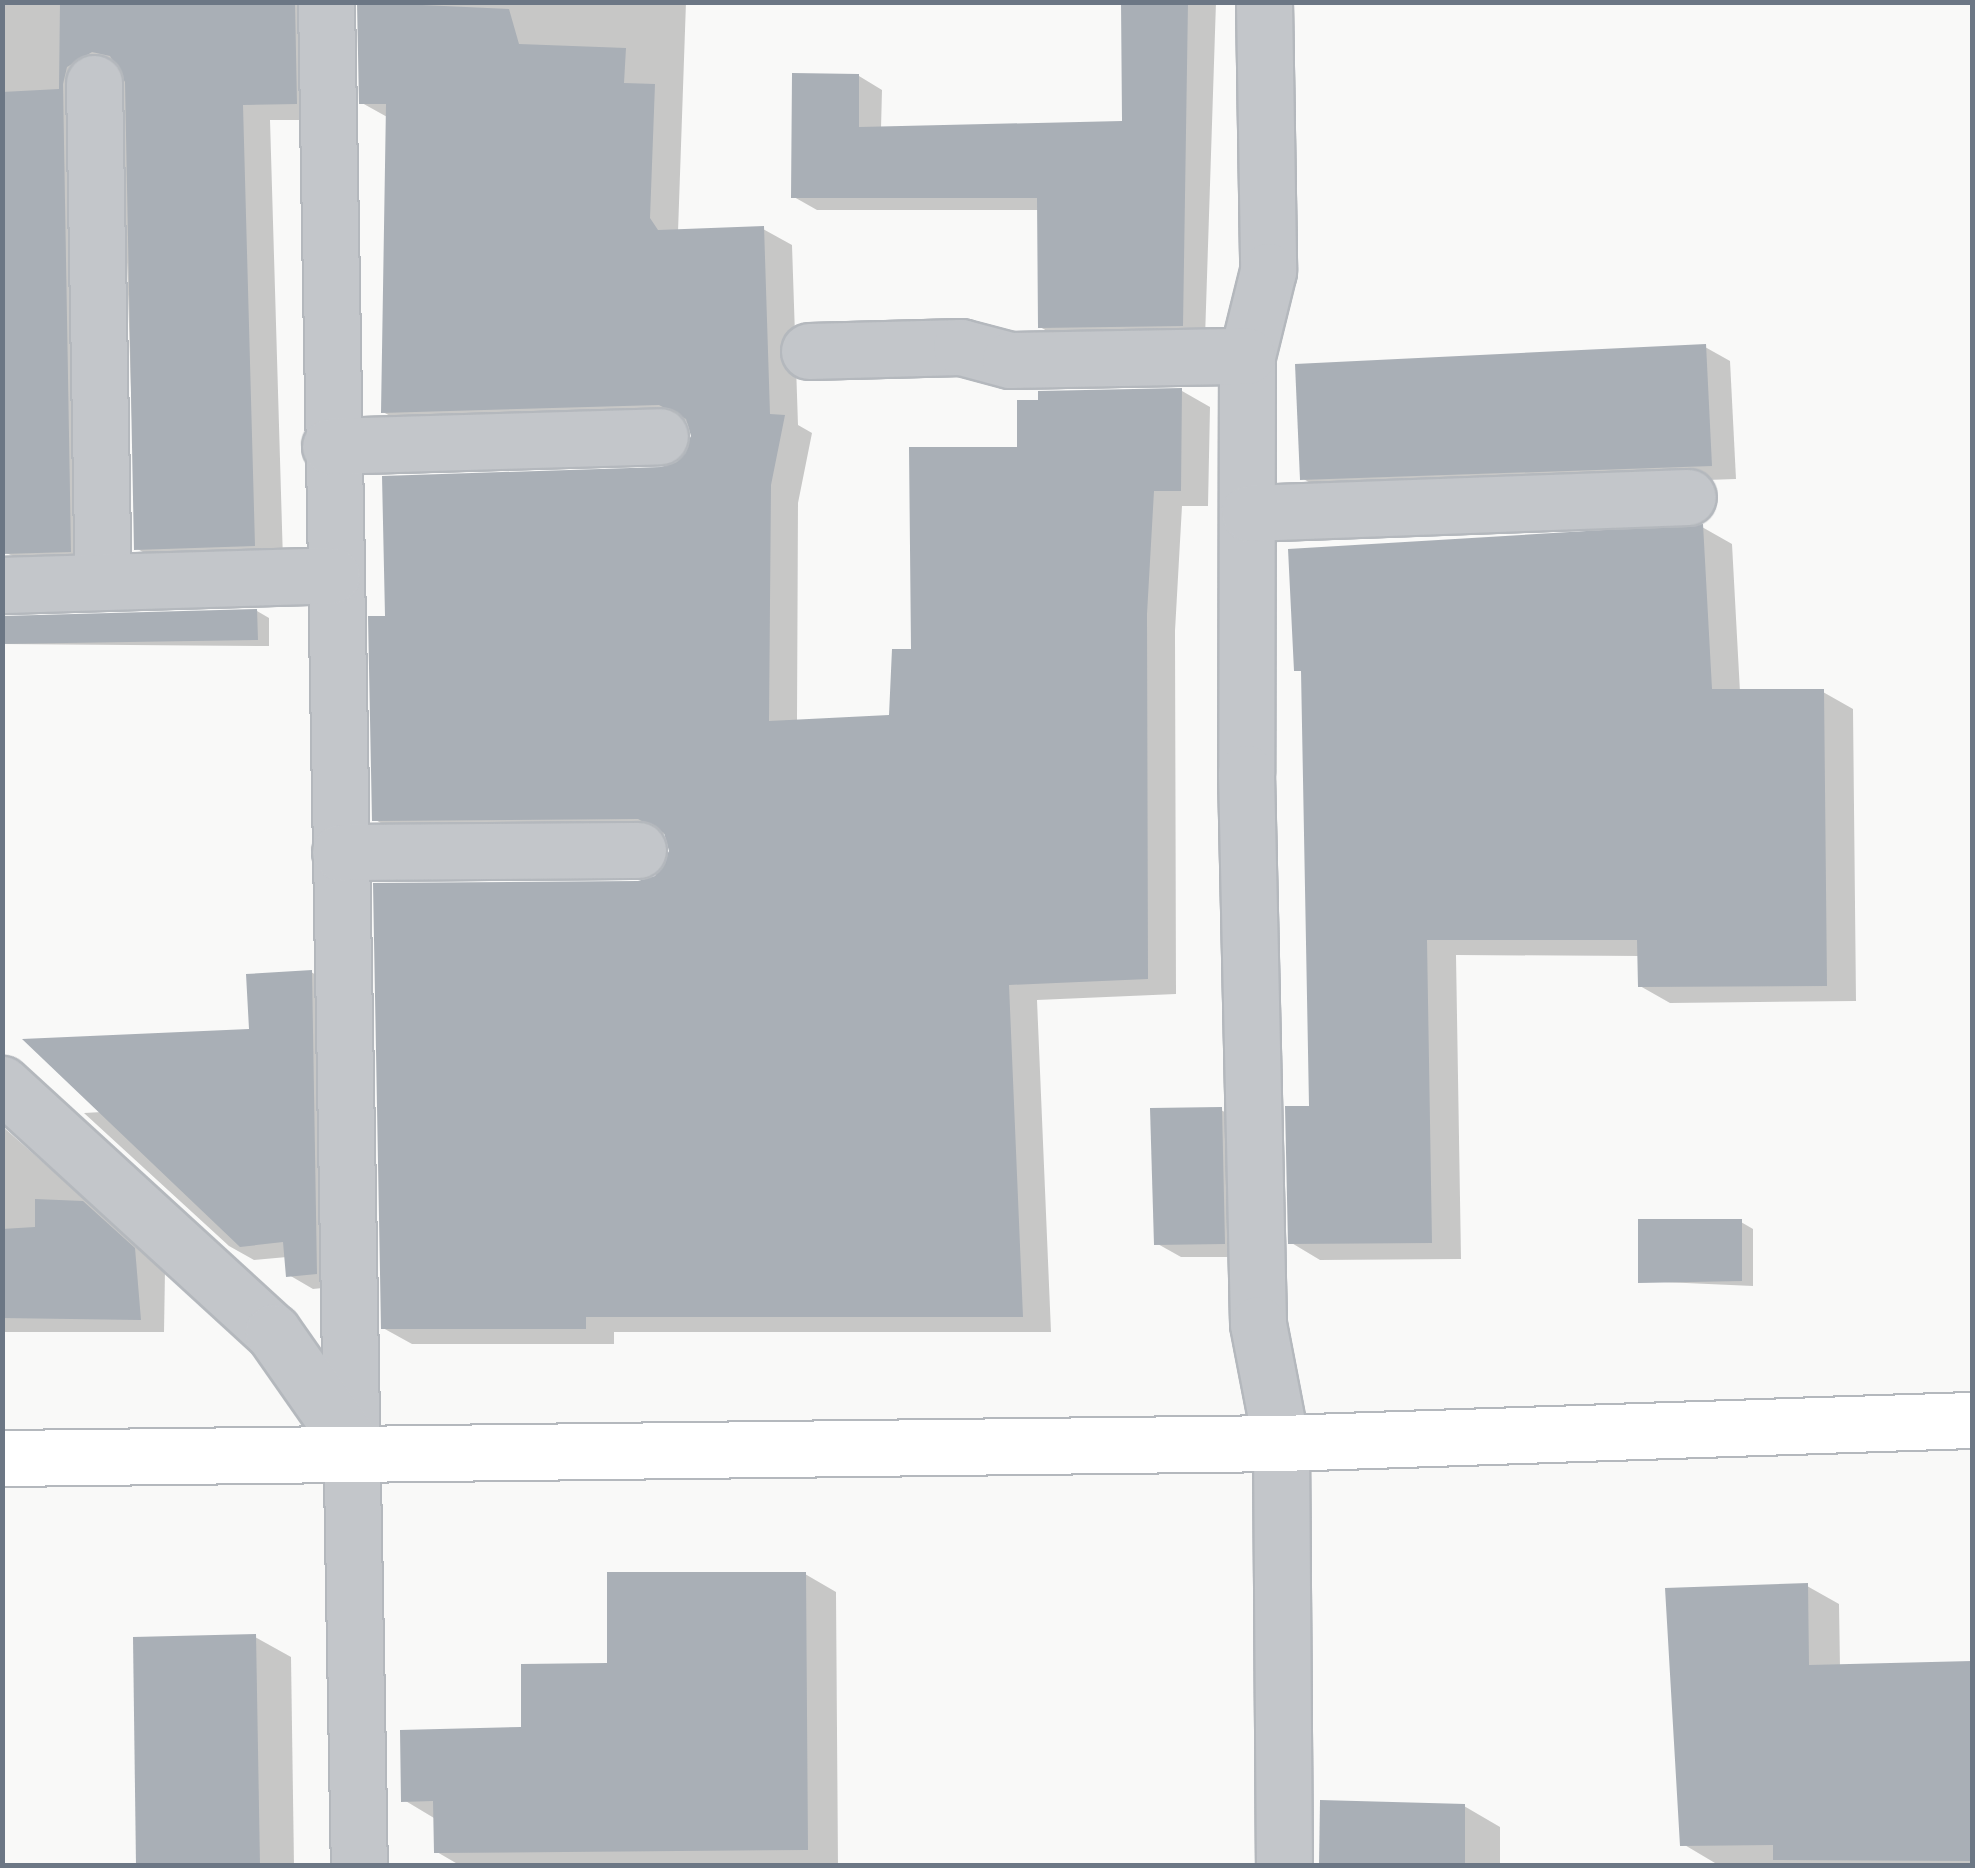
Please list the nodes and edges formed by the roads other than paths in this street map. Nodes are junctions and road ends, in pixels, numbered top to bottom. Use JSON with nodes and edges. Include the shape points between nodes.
{"nodes":[{"id":1,"x":326,"y":2,"type":"edge"},
{"id":2,"x":1264,"y":2,"type":"edge"},
{"id":3,"x":94,"y":83,"type":"dead end"},
{"id":4,"x":809,"y":351,"type":"dead end"},
{"id":5,"x":1248,"y":356,"type":"junction"},
{"id":6,"x":660,"y":436,"type":"dead end"},
{"id":7,"x":330,"y":446,"type":"junction"},
{"id":8,"x":1688,"y":497,"type":"dead end"},
{"id":9,"x":1249,"y":513,"type":"junction"},
{"id":10,"x":332,"y":575,"type":"junction"},
{"id":11,"x":103,"y":582,"type":"junction"},
{"id":12,"x":2,"y":584,"type":"edge"},
{"id":13,"x":638,"y":850,"type":"dead end"},
{"id":14,"x":340,"y":852,"type":"junction"},
{"id":15,"x":2,"y":1084,"type":"edge"},
{"id":16,"x":1972,"y":1420,"type":"edge"},
{"id":17,"x":1281,"y":1443,"type":"junction"},
{"id":18,"x":355,"y":1450,"type":"junction"},
{"id":19,"x":2,"y":1458,"type":"edge"},
{"id":20,"x":359,"y":1866,"type":"edge"},
{"id":21,"x":1284,"y":1866,"type":"edge"}],
"edges":[{"from":1,"to":7,"type":"street"},
{"from":2,"to":5,"type":"street","via":[[1268,271]]},
{"from":3,"to":11,"type":"street"},
{"from":4,"to":5,"type":"street"},
{"from":5,"to":9,"type":"street"},
{"from":6,"to":7,"type":"street"},
{"from":7,"to":10,"type":"street"},
{"from":8,"to":9,"type":"street"},
{"from":9,"to":17,"type":"street","via":[[1258,1324]]},
{"from":10,"to":11,"type":"street"},
{"from":10,"to":14,"type":"street"},
{"from":11,"to":12,"type":"street"},
{"from":13,"to":14,"type":"street"},
{"from":14,"to":18,"type":"street"},
{"from":15,"to":18,"type":"street","via":[[273,1332]]},
{"from":16,"to":17,"type":"street"},
{"from":17,"to":18,"type":"street"},
{"from":17,"to":21,"type":"street"},
{"from":18,"to":19,"type":"street"},
{"from":18,"to":20,"type":"street"}]}
